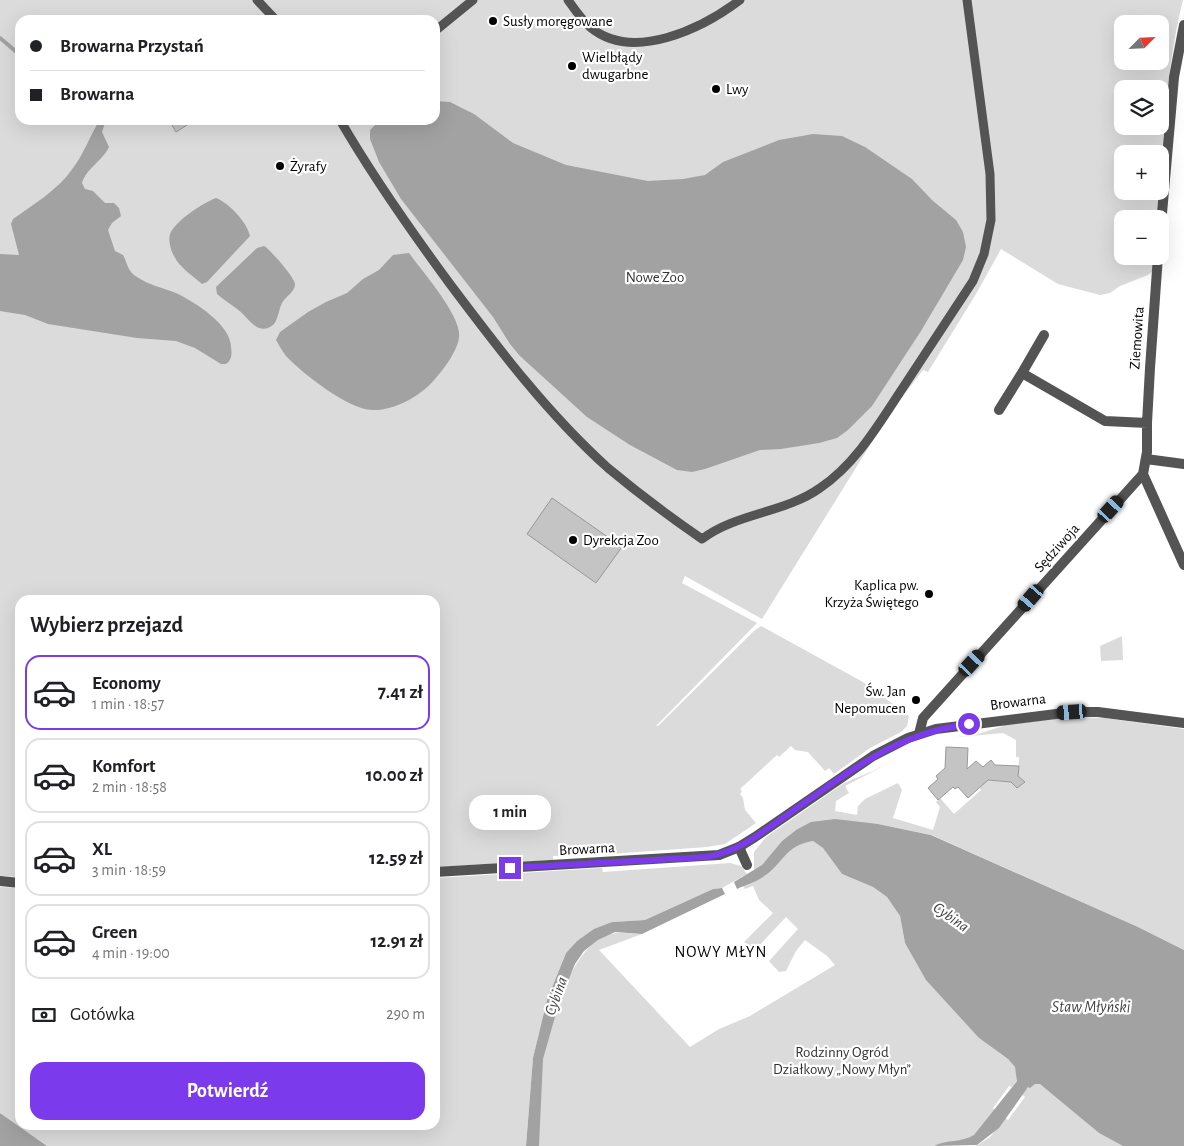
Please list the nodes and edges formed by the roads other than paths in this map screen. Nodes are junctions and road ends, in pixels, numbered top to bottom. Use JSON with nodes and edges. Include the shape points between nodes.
{"nodes":[{"id":1,"x":257,"y":0,"type":"edge"},
{"id":2,"x":474,"y":0,"type":"edge"},
{"id":3,"x":568,"y":0,"type":"edge"},
{"id":4,"x":740,"y":0,"type":"edge"},
{"id":5,"x":967,"y":0,"type":"edge"},
{"id":6,"x":271,"y":15,"type":"edge"},
{"id":7,"x":1184,"y":25,"type":"edge"},
{"id":8,"x":440,"y":27,"type":"edge"},
{"id":9,"x":343,"y":125,"type":"edge"},
{"id":10,"x":1162,"y":210,"type":"edge"},
{"id":11,"x":1157,"y":265,"type":"edge"},
{"id":12,"x":1044,"y":335,"type":"dead end"},
{"id":13,"x":1022,"y":373,"type":"junction"},
{"id":14,"x":999,"y":410,"type":"dead end"},
{"id":15,"x":1147,"y":423,"type":"junction"},
{"id":16,"x":1146,"y":459,"type":"junction"},
{"id":17,"x":1184,"y":464,"type":"edge"},
{"id":18,"x":1143,"y":474,"type":"junction"},
{"id":19,"x":1184,"y":565,"type":"edge"},
{"id":20,"x":1184,"y":723,"type":"edge"},
{"id":21,"x":918,"y":734,"type":"junction"},
{"id":22,"x":739,"y":847,"type":"junction"},
{"id":23,"x":748,"y":865,"type":"dead end"},
{"id":24,"x":440,"y":872,"type":"edge"},
{"id":25,"x":0,"y":881,"type":"edge"},
{"id":26,"x":15,"y":882,"type":"edge"}],
"edges":[{"from":1,"to":6,"type":"street"},
{"from":2,"to":8,"type":"street"},
{"from":3,"to":4,"type":"street","via":[[591,28],[626,42],[682,34],[715,18]]},
{"from":5,"to":9,"type":"street","via":[[990,174],[991,220],[984,254],[973,281],[875,430],[845,467],[809,495],[723,527],[702,539],[608,468],[549,408],[495,344],[400,217]]},
{"from":7,"to":10,"type":"street","via":[[1174,77]]},
{"from":11,"to":15,"type":"street","name":"Ziemowita"},
{"from":12,"to":13,"type":"street"},
{"from":13,"to":14,"type":"street"},
{"from":13,"to":15,"type":"street","via":[[1106,420]]},
{"from":15,"to":16,"type":"street","name":"Ziemowita"},
{"from":16,"to":17,"type":"street"},
{"from":16,"to":18,"type":"street","name":"Ziemowita"},
{"from":18,"to":19,"type":"street"},
{"from":18,"to":21,"type":"street","name":"Sędziwoja","via":[[935,703],[923,718]]},
{"from":20,"to":21,"type":"street","name":"Browarna","via":[[1098,712],[1072,712],[950,726]]},
{"from":21,"to":22,"type":"street","name":"Browarna","via":[[873,756]]},
{"from":22,"to":23,"type":"street"},
{"from":22,"to":24,"type":"street","name":"Browarna","via":[[706,857]]},
{"from":25,"to":26,"type":"street"}]}
